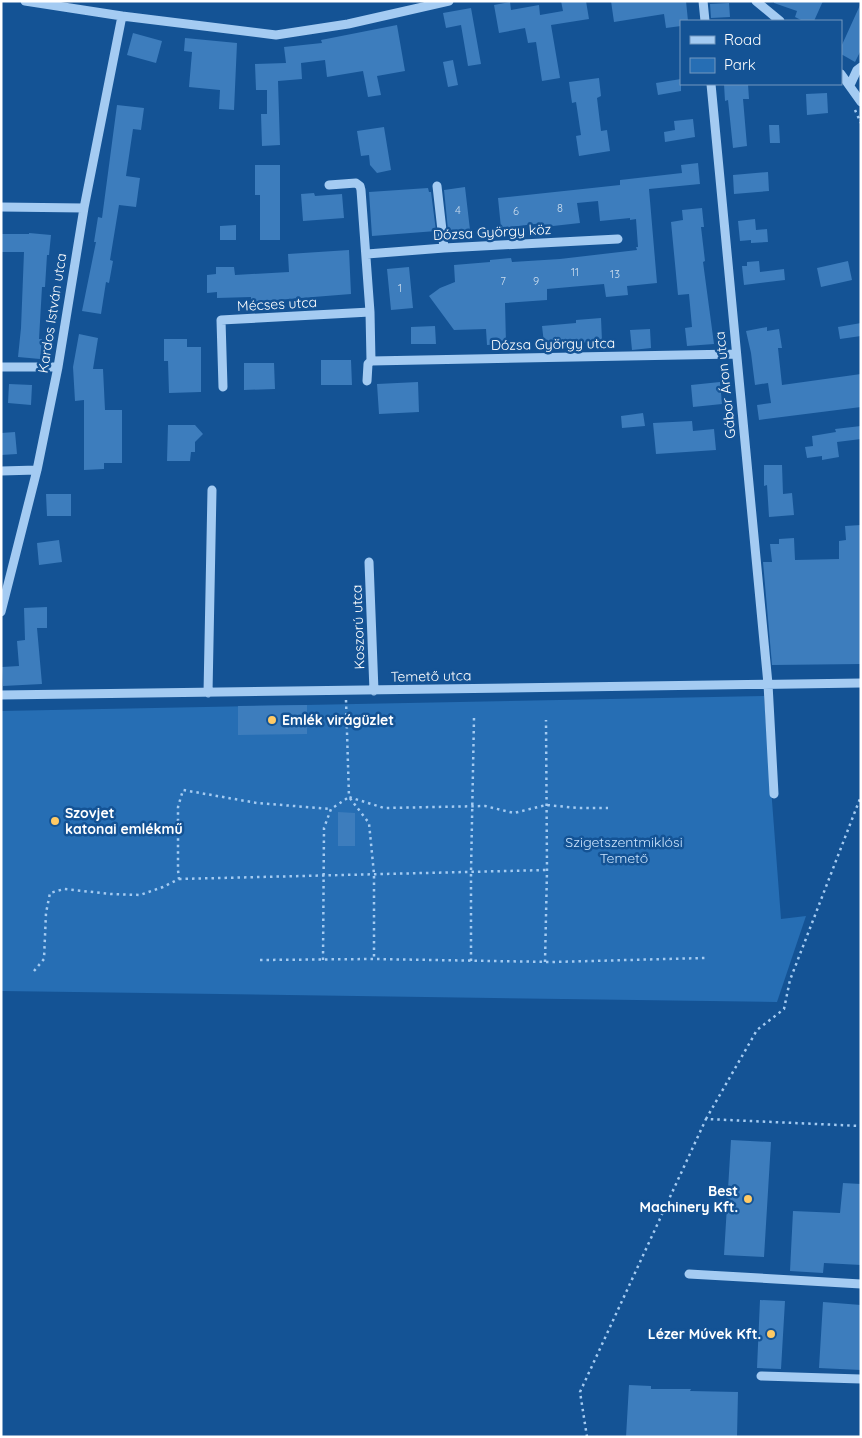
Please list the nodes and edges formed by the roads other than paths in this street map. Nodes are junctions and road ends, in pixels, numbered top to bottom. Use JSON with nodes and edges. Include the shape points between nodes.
{"nodes":[{"id":1,"x":25,"y":1,"type":"edge"},
{"id":2,"x":448,"y":1,"type":"edge"},
{"id":3,"x":703,"y":1,"type":"edge"},
{"id":4,"x":756,"y":1,"type":"edge"},
{"id":5,"x":122,"y":16,"type":"junction"},
{"id":6,"x":705,"y":20,"type":"edge"},
{"id":7,"x":779,"y":20,"type":"edge"},
{"id":8,"x":861,"y":67,"type":"edge"},
{"id":9,"x":842,"y":75,"type":"edge"},
{"id":10,"x":711,"y":85,"type":"edge"},
{"id":11,"x":850,"y":85,"type":"junction"},
{"id":12,"x":861,"y":102,"type":"edge"},
{"id":13,"x":329,"y":185,"type":"dead end"},
{"id":14,"x":437,"y":186,"type":"dead end"},
{"id":15,"x":1,"y":207,"type":"edge"},
{"id":16,"x":84,"y":208,"type":"junction"},
{"id":17,"x":618,"y":239,"type":"dead end"},
{"id":18,"x":444,"y":248,"type":"junction"},
{"id":19,"x":367,"y":254,"type":"junction"},
{"id":20,"x":370,"y":312,"type":"junction"},
{"id":21,"x":735,"y":354,"type":"junction"},
{"id":22,"x":371,"y":361,"type":"junction"},
{"id":23,"x":58,"y":366,"type":"junction"},
{"id":24,"x":1,"y":367,"type":"edge"},
{"id":25,"x":367,"y":381,"type":"dead end"},
{"id":26,"x":223,"y":387,"type":"dead end"},
{"id":27,"x":37,"y":470,"type":"junction"},
{"id":28,"x":1,"y":471,"type":"edge"},
{"id":29,"x":212,"y":490,"type":"dead end"},
{"id":30,"x":369,"y":562,"type":"dead end"},
{"id":31,"x":1,"y":612,"type":"edge"},
{"id":32,"x":768,"y":684,"type":"junction"},
{"id":33,"x":861,"y":684,"type":"edge"},
{"id":34,"x":374,"y":690,"type":"junction"},
{"id":35,"x":208,"y":693,"type":"junction"},
{"id":36,"x":1,"y":695,"type":"edge"},
{"id":37,"x":774,"y":794,"type":"dead end"},
{"id":38,"x":689,"y":1274,"type":"dead end"},
{"id":39,"x":861,"y":1284,"type":"edge"},
{"id":40,"x":761,"y":1376,"type":"dead end"},
{"id":41,"x":861,"y":1379,"type":"edge"}],
"edges":[{"from":1,"to":5,"type":"street"},
{"from":2,"to":5,"type":"street","via":[[348,24],[276,35]]},
{"from":3,"to":6,"type":"street"},
{"from":4,"to":7,"type":"street"},
{"from":5,"to":16,"type":"street","name":"Kardos István utca"},
{"from":8,"to":11,"type":"street"},
{"from":9,"to":11,"type":"street"},
{"from":10,"to":21,"type":"street","name":"Gábor Áron utca"},
{"from":11,"to":12,"type":"street"},
{"from":13,"to":19,"type":"street","via":[[356,183],[360,186]]},
{"from":14,"to":18,"type":"street"},
{"from":15,"to":16,"type":"street"},
{"from":16,"to":23,"type":"street","name":"Kardos István utca"},
{"from":17,"to":18,"type":"street","name":"Dózsa György köz"},
{"from":18,"to":19,"type":"street","name":"Dózsa György köz"},
{"from":19,"to":20,"type":"street"},
{"from":20,"to":22,"type":"street"},
{"from":20,"to":26,"type":"street","name":"Mécses utca","via":[[222,320]]},
{"from":21,"to":22,"type":"street","name":"Dózsa György utca"},
{"from":21,"to":32,"type":"street","name":"Gábor Áron utca"},
{"from":22,"to":25,"type":"street"},
{"from":23,"to":24,"type":"street"},
{"from":23,"to":27,"type":"street","name":"Kardos István utca"},
{"from":27,"to":28,"type":"street"},
{"from":27,"to":31,"type":"street","name":"Kardos István utca"},
{"from":29,"to":35,"type":"street"},
{"from":30,"to":34,"type":"street","name":"Koszorú utca"},
{"from":32,"to":33,"type":"street","name":"Temető utca"},
{"from":32,"to":34,"type":"street","name":"Temető utca"},
{"from":32,"to":37,"type":"street","name":"Gábor Áron utca"},
{"from":34,"to":35,"type":"street","name":"Temető utca"},
{"from":35,"to":36,"type":"street","name":"Temető utca"},
{"from":38,"to":39,"type":"street"},
{"from":40,"to":41,"type":"street"}]}
